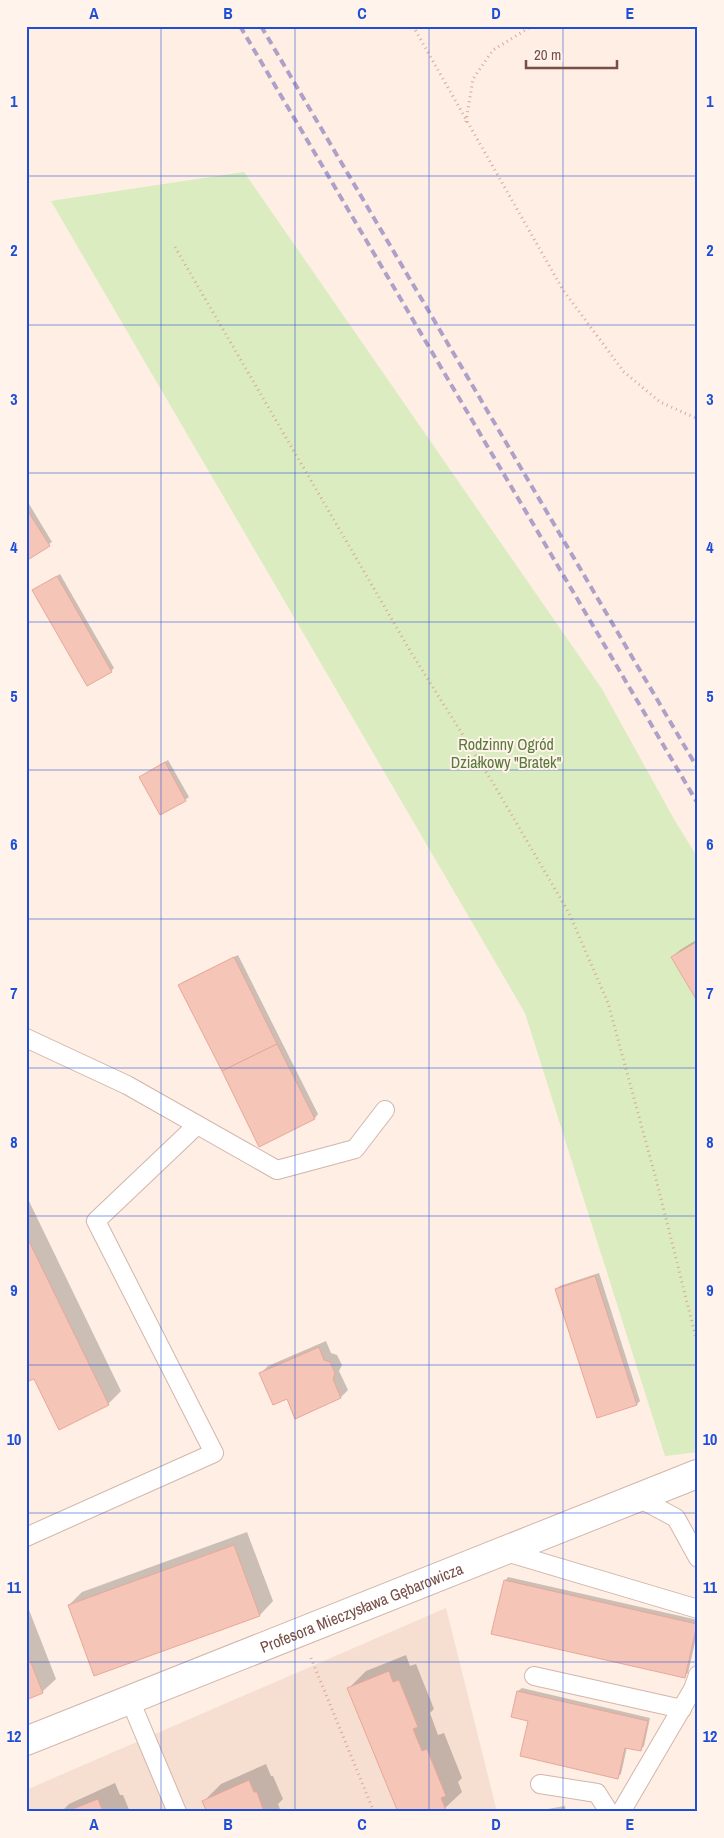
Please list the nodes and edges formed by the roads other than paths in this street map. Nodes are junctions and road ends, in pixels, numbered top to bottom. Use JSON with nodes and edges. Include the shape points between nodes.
{"nodes":[{"id":1,"x":26,"y":1038,"type":"edge"},
{"id":2,"x":385,"y":1110,"type":"dead end"},
{"id":3,"x":197,"y":1125,"type":"junction"},
{"id":4,"x":698,"y":1474,"type":"edge"},
{"id":5,"x":637,"y":1497,"type":"junction"},
{"id":6,"x":26,"y":1537,"type":"edge"},
{"id":7,"x":502,"y":1551,"type":"junction"},
{"id":8,"x":698,"y":1558,"type":"edge"},
{"id":9,"x":698,"y":1610,"type":"edge"},
{"id":10,"x":698,"y":1675,"type":"edge"},
{"id":11,"x":534,"y":1676,"type":"dead end"},
{"id":12,"x":130,"y":1700,"type":"junction"},
{"id":13,"x":682,"y":1709,"type":"junction"},
{"id":14,"x":26,"y":1741,"type":"edge"},
{"id":15,"x":540,"y":1784,"type":"dead end"},
{"id":16,"x":177,"y":1812,"type":"edge"},
{"id":17,"x":609,"y":1812,"type":"edge"},
{"id":18,"x":621,"y":1812,"type":"edge"}],
"edges":[{"from":1,"to":3,"type":"lane","via":[[127,1085]]},
{"from":2,"to":3,"type":"lane","via":[[355,1149],[276,1170]]},
{"from":3,"to":6,"type":"lane","via":[[96,1221],[214,1453]]},
{"from":4,"to":5,"type":"street","name":"Profesora Mieczysława Gębarowicza"},
{"from":5,"to":7,"type":"street","name":"Profesora Mieczysława Gębarowicza"},
{"from":5,"to":8,"type":"lane","via":[[676,1518]]},
{"from":7,"to":9,"type":"lane"},
{"from":7,"to":12,"type":"street","name":"Profesora Mieczysława Gębarowicza"},
{"from":10,"to":13,"type":"lane"},
{"from":11,"to":13,"type":"lane"},
{"from":12,"to":14,"type":"street","name":"Profesora Mieczysława Gębarowicza"},
{"from":12,"to":16,"type":"lane"},
{"from":13,"to":18,"type":"lane"},
{"from":15,"to":17,"type":"lane","via":[[597,1793]]}]}
